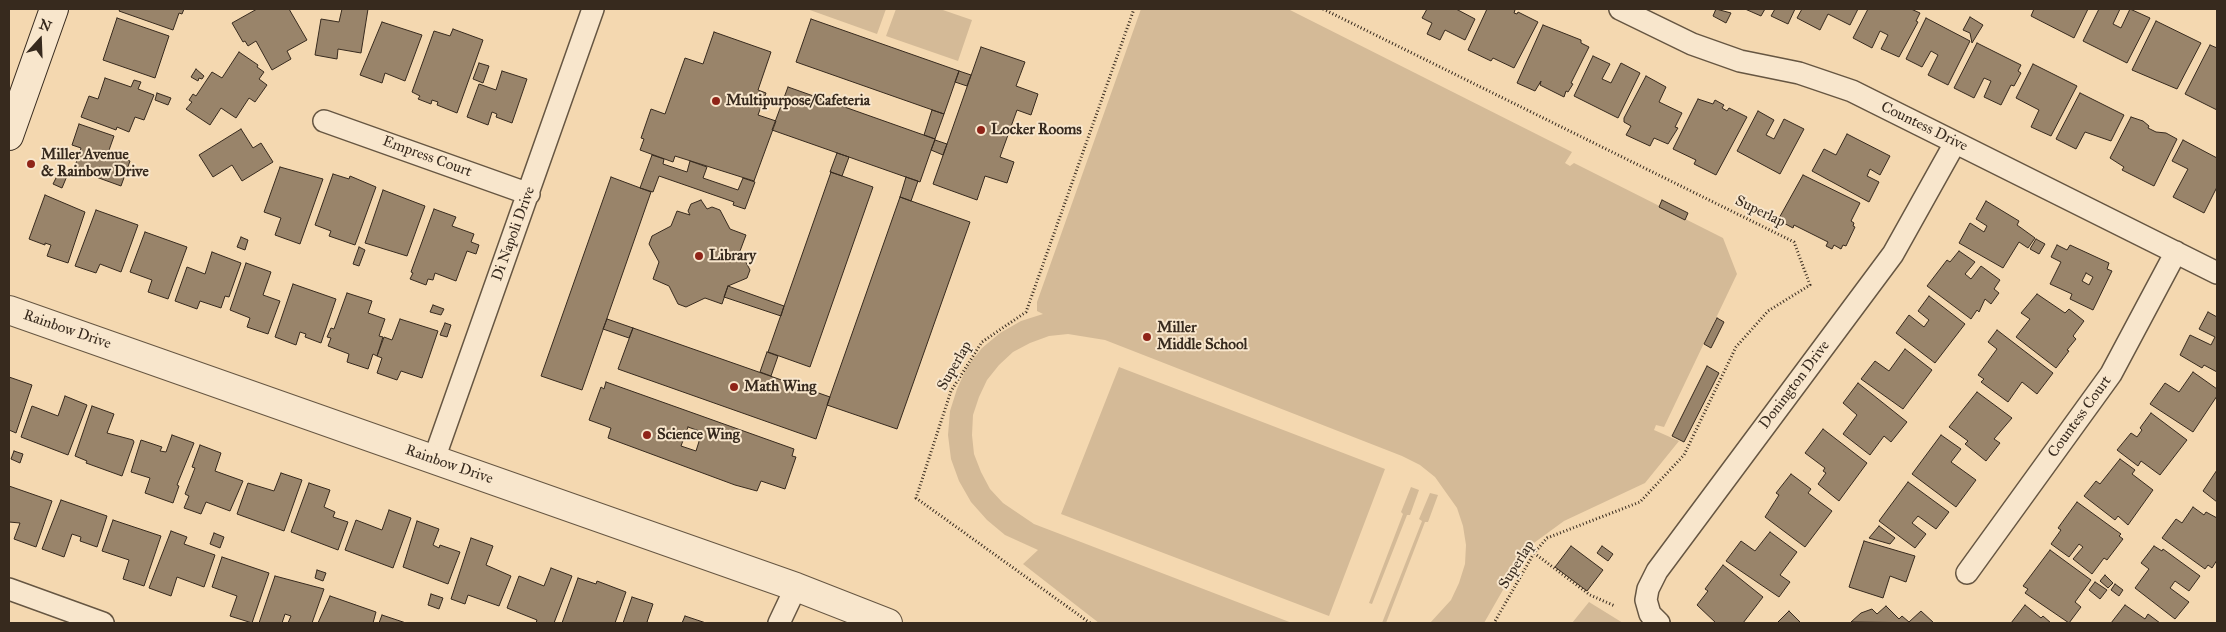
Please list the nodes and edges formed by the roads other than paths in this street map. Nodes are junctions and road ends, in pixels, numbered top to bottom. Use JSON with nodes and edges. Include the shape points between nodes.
{"nodes":[{"id":1,"x":54,"y":9,"type":"edge"},
{"id":2,"x":594,"y":9,"type":"edge"},
{"id":3,"x":1620,"y":9,"type":"edge"},
{"id":4,"x":324,"y":121,"type":"dead end"},
{"id":5,"x":9,"y":136,"type":"edge"},
{"id":6,"x":1955,"y":143,"type":"junction"},
{"id":7,"x":529,"y":194,"type":"junction"},
{"id":8,"x":2176,"y":252,"type":"junction"},
{"id":9,"x":2217,"y":273,"type":"edge"},
{"id":10,"x":9,"y":310,"type":"edge"},
{"id":11,"x":434,"y":459,"type":"junction"},
{"id":12,"x":1967,"y":573,"type":"dead end"},
{"id":13,"x":796,"y":587,"type":"junction"},
{"id":14,"x":9,"y":589,"type":"edge"},
{"id":15,"x":103,"y":623,"type":"edge"},
{"id":16,"x":779,"y":623,"type":"edge"},
{"id":17,"x":888,"y":623,"type":"edge"},
{"id":18,"x":1659,"y":623,"type":"edge"}],
"edges":[{"from":1,"to":5,"type":"street"},
{"from":2,"to":7,"type":"street","name":"Di Napoli Drive"},
{"from":3,"to":6,"type":"street","name":"Countess Drive","via":[[1692,44],[1740,61],[1799,73],[1852,91]]},
{"from":4,"to":7,"type":"street","name":"Empress Court"},
{"from":6,"to":8,"type":"street","name":"Countess Drive"},
{"from":6,"to":18,"type":"street","name":"Donington Drive","via":[[1893,254],[1657,571],[1646,600],[1650,614]]},
{"from":7,"to":11,"type":"street","name":"Di Napoli Drive"},
{"from":8,"to":9,"type":"street","name":"Countess Drive"},
{"from":8,"to":12,"type":"street","name":"Countess Court","via":[[2112,374]]},
{"from":10,"to":11,"type":"street","name":"Rainbow Drive"},
{"from":11,"to":13,"type":"street","name":"Rainbow Drive"},
{"from":13,"to":16,"type":"street"},
{"from":13,"to":17,"type":"street","name":"Rainbow Drive"},
{"from":14,"to":15,"type":"street"}]}
